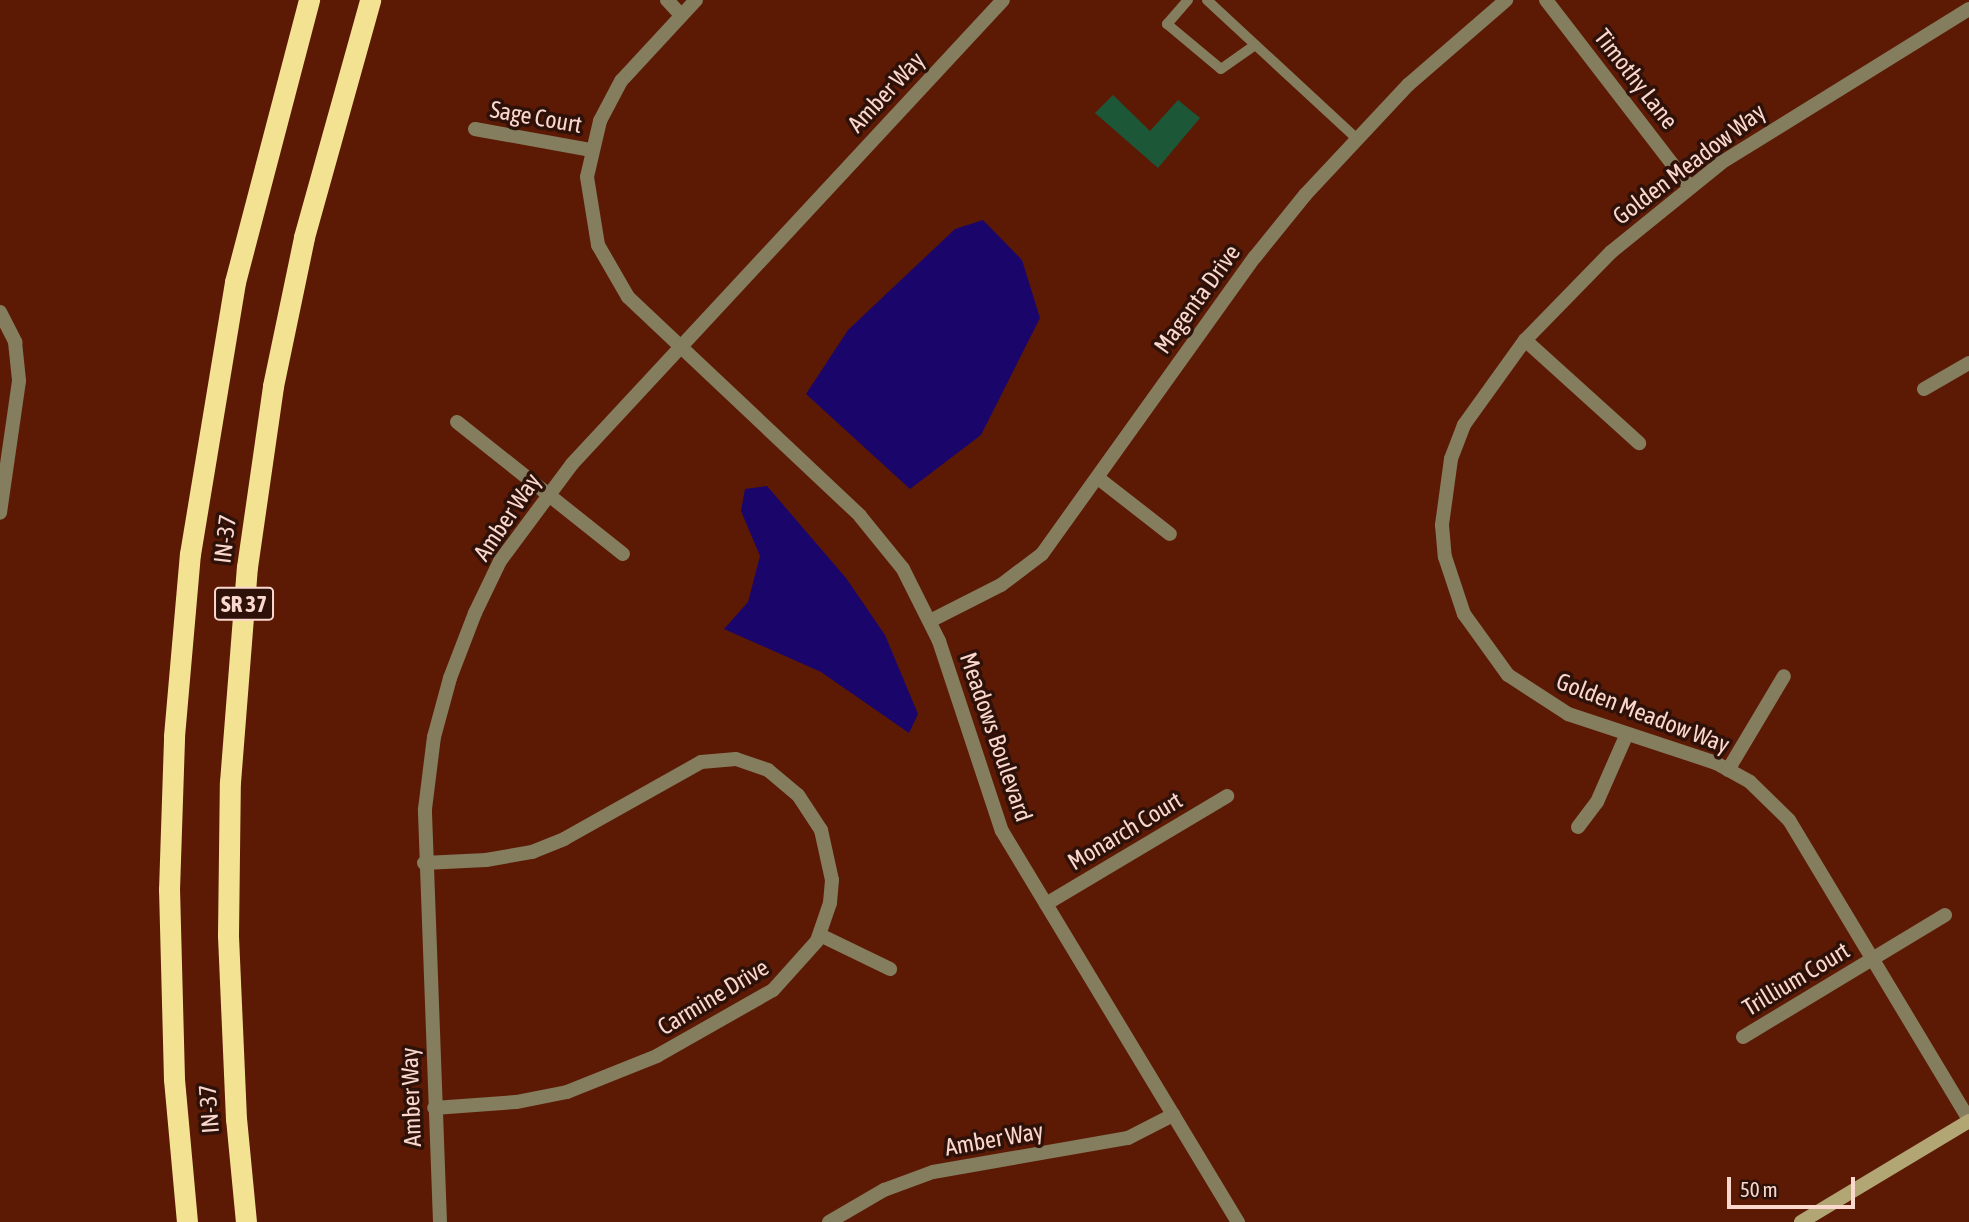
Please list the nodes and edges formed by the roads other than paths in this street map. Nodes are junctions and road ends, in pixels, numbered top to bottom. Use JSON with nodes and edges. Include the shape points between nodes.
{"nodes":[{"id":1,"x":309,"y":0,"type":"edge"},
{"id":2,"x":370,"y":0,"type":"edge"},
{"id":3,"x":667,"y":0,"type":"edge"},
{"id":4,"x":696,"y":0,"type":"edge"},
{"id":5,"x":1003,"y":0,"type":"edge"},
{"id":6,"x":1188,"y":0,"type":"edge"},
{"id":7,"x":1208,"y":0,"type":"edge"},
{"id":8,"x":1506,"y":0,"type":"edge"},
{"id":9,"x":1546,"y":0,"type":"edge"},
{"id":10,"x":1969,"y":9,"type":"edge"},
{"id":11,"x":681,"y":15,"type":"junction"},
{"id":12,"x":1255,"y":45,"type":"junction"},
{"id":13,"x":475,"y":129,"type":"dead end"},
{"id":14,"x":1356,"y":138,"type":"junction"},
{"id":15,"x":590,"y":150,"type":"junction"},
{"id":16,"x":1690,"y":187,"type":"junction"},
{"id":17,"x":0,"y":312,"type":"edge"},
{"id":18,"x":1525,"y":340,"type":"junction"},
{"id":19,"x":681,"y":346,"type":"junction"},
{"id":20,"x":1969,"y":363,"type":"edge"},
{"id":21,"x":1924,"y":389,"type":"dead end"},
{"id":22,"x":457,"y":422,"type":"dead end"},
{"id":23,"x":1639,"y":443,"type":"dead end"},
{"id":24,"x":1098,"y":478,"type":"junction"},
{"id":25,"x":549,"y":494,"type":"junction"},
{"id":26,"x":0,"y":513,"type":"edge"},
{"id":27,"x":1170,"y":534,"type":"dead end"},
{"id":28,"x":623,"y":554,"type":"dead end"},
{"id":29,"x":930,"y":621,"type":"junction"},
{"id":30,"x":1784,"y":677,"type":"dead end"},
{"id":31,"x":1626,"y":736,"type":"junction"},
{"id":32,"x":1728,"y":770,"type":"junction"},
{"id":33,"x":1227,"y":796,"type":"dead end"},
{"id":34,"x":1578,"y":827,"type":"dead end"},
{"id":35,"x":424,"y":863,"type":"junction"},
{"id":36,"x":1046,"y":904,"type":"junction"},
{"id":37,"x":1945,"y":915,"type":"dead end"},
{"id":38,"x":820,"y":935,"type":"junction"},
{"id":39,"x":1873,"y":959,"type":"junction"},
{"id":40,"x":890,"y":969,"type":"dead end"},
{"id":41,"x":1743,"y":1037,"type":"dead end"},
{"id":42,"x":434,"y":1108,"type":"junction"},
{"id":43,"x":1173,"y":1115,"type":"junction"},
{"id":44,"x":1969,"y":1120,"type":"edge"},
{"id":45,"x":187,"y":1222,"type":"edge"},
{"id":46,"x":246,"y":1222,"type":"edge"},
{"id":47,"x":440,"y":1222,"type":"edge"},
{"id":48,"x":829,"y":1222,"type":"edge"},
{"id":49,"x":1238,"y":1222,"type":"edge"},
{"id":50,"x":1801,"y":1222,"type":"edge"}],
"edges":[{"from":1,"to":45,"type":"highway","name":"IN-37","number":"SR 37","via":[[255,192],[218,369],[190,554],[178,674],[169,953]]},
{"from":2,"to":46,"type":"highway","name":"IN-37","number":"SR 37","via":[[301,249],[273,386],[247,567],[230,782],[228,935],[236,1119]]},
{"from":3,"to":11,"type":"street"},
{"from":4,"to":11,"type":"street","name":"Meadows Boulevard"},
{"from":5,"to":19,"type":"street","name":"Amber Way"},
{"from":6,"to":12,"type":"lane","via":[[1167,24],[1221,69]]},
{"from":7,"to":12,"type":"lane"},
{"from":8,"to":14,"type":"street","name":"Magenta Drive","via":[[1408,85]]},
{"from":9,"to":16,"type":"street","name":"Timothy Lane"},
{"from":10,"to":16,"type":"street","name":"Golden Meadow Way","via":[[1799,112]]},
{"from":11,"to":15,"type":"street","name":"Meadows Boulevard","via":[[609,98]]},
{"from":12,"to":14,"type":"lane"},
{"from":13,"to":15,"type":"street","name":"Sage Court"},
{"from":14,"to":24,"type":"street","name":"Magenta Drive","via":[[1255,257]]},
{"from":15,"to":19,"type":"street","name":"Meadows Boulevard","via":[[589,202],[607,265],[628,298]]},
{"from":16,"to":18,"type":"street","name":"Golden Meadow Way","via":[[1611,252]]},
{"from":17,"to":26,"type":"street","via":[[15,342],[19,381]]},
{"from":18,"to":23,"type":"street"},
{"from":18,"to":31,"type":"street","name":"Golden Meadow Way","via":[[1464,425],[1451,459],[1443,497],[1445,557],[1464,614],[1508,675],[1568,714]]},
{"from":19,"to":25,"type":"street","name":"Amber Way"},
{"from":19,"to":29,"type":"street","name":"Meadows Boulevard","via":[[881,539]]},
{"from":20,"to":21,"type":"street"},
{"from":22,"to":25,"type":"street"},
{"from":24,"to":27,"type":"street"},
{"from":24,"to":29,"type":"street","name":"Magenta Drive","via":[[1042,554],[1001,585]]},
{"from":25,"to":28,"type":"street"},
{"from":25,"to":35,"type":"street","name":"Amber Way","via":[[500,561],[450,678],[429,774]]},
{"from":29,"to":36,"type":"street","name":"Meadows Boulevard","via":[[1002,831]]},
{"from":30,"to":32,"type":"street"},
{"from":31,"to":32,"type":"street","name":"Golden Meadow Way","via":[[1693,753]]},
{"from":31,"to":34,"type":"street","via":[[1597,802]]},
{"from":32,"to":39,"type":"street","name":"Golden Meadow Way","via":[[1765,794],[1789,820]]},
{"from":33,"to":36,"type":"street","name":"Monarch Court"},
{"from":35,"to":38,"type":"street","name":"Carmine Drive","via":[[486,860],[540,850],[701,762],[736,760],[783,781],[821,830],[832,880]]},
{"from":35,"to":42,"type":"street","name":"Amber Way"},
{"from":36,"to":43,"type":"street","name":"Meadows Boulevard"},
{"from":37,"to":39,"type":"street","name":"Trillium Court"},
{"from":38,"to":40,"type":"street"},
{"from":38,"to":42,"type":"street","name":"Carmine Drive","via":[[806,958],[773,990],[657,1056],[567,1092],[516,1102]]},
{"from":39,"to":41,"type":"street","name":"Trillium Court"},
{"from":39,"to":44,"type":"street","name":"Golden Meadow Way"},
{"from":42,"to":47,"type":"street","name":"Amber Way"},
{"from":43,"to":48,"type":"street","name":"Amber Way","via":[[1128,1138],[933,1172],[884,1190]]},
{"from":43,"to":49,"type":"street","name":"Meadows Boulevard"},
{"from":44,"to":50,"type":"street"}]}
